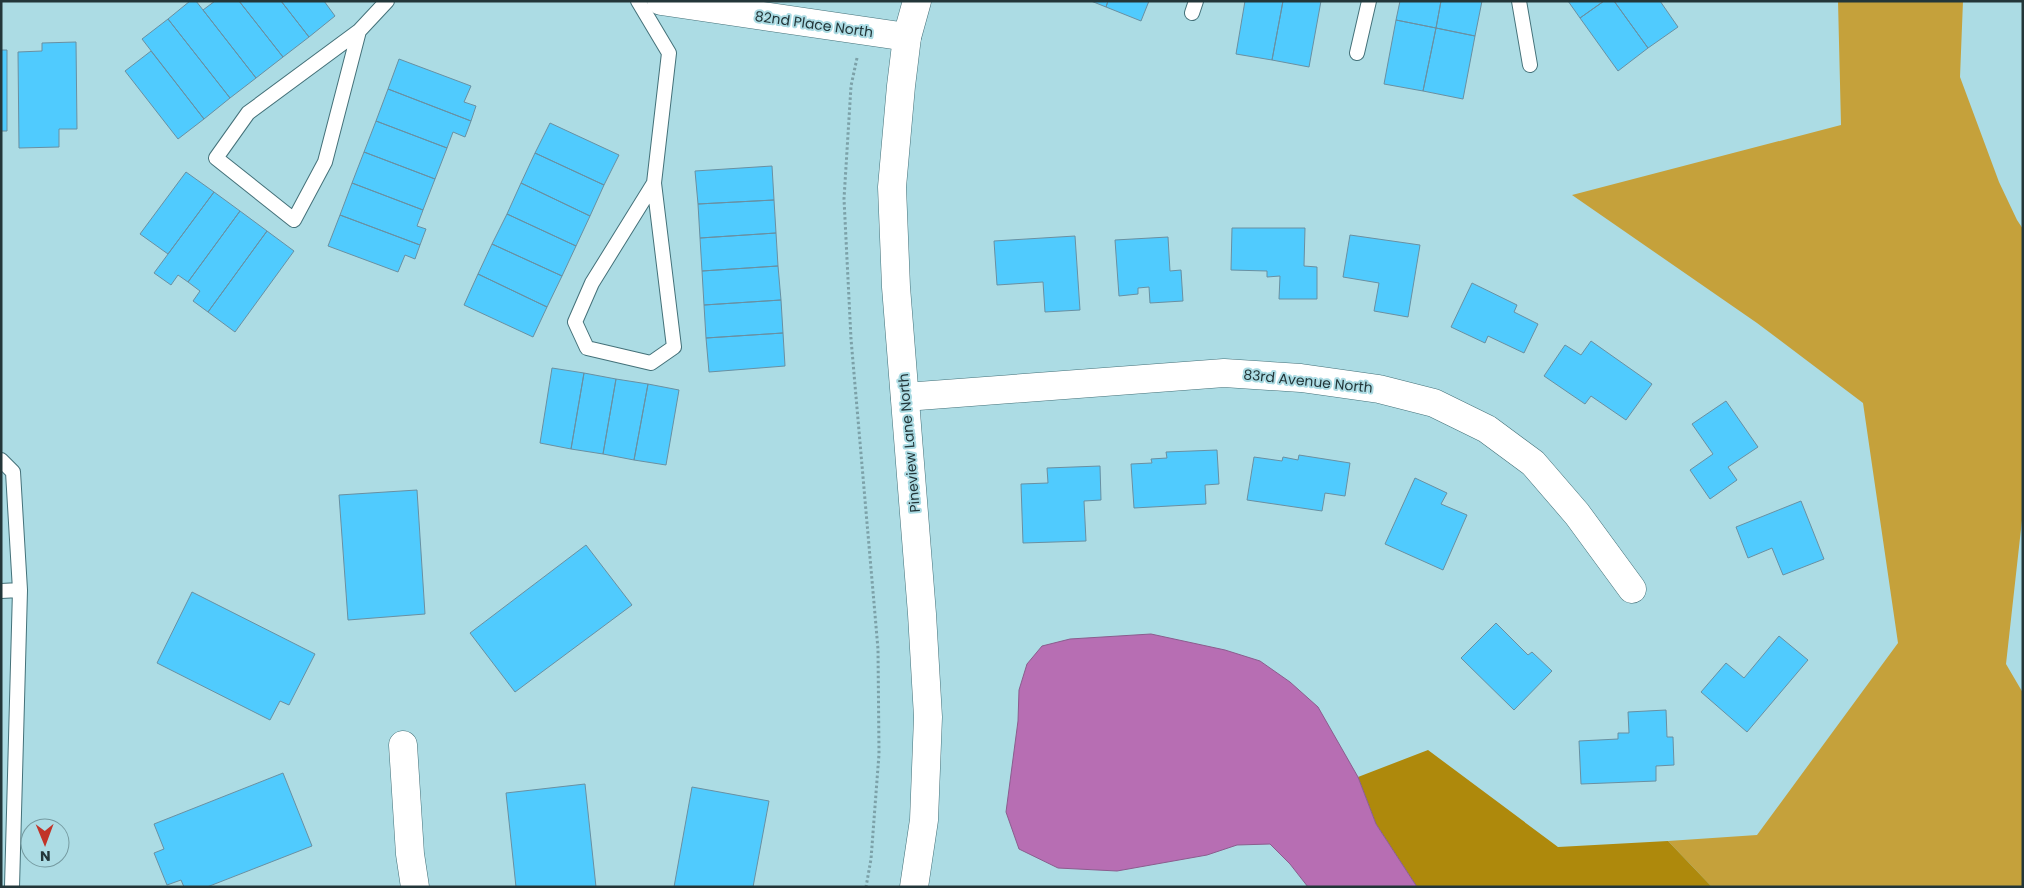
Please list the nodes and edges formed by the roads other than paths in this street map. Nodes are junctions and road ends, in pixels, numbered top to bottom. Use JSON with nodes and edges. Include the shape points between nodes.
{"nodes":[{"id":1,"x":387,"y":1,"type":"edge"},
{"id":2,"x":638,"y":1,"type":"edge"},
{"id":3,"x":661,"y":1,"type":"edge"},
{"id":4,"x":917,"y":1,"type":"edge"},
{"id":5,"x":1369,"y":1,"type":"edge"},
{"id":6,"x":1519,"y":1,"type":"edge"},
{"id":7,"x":359,"y":31,"type":"junction"},
{"id":8,"x":908,"y":37,"type":"junction"},
{"id":9,"x":1357,"y":54,"type":"dead end"},
{"id":10,"x":1530,"y":65,"type":"dead end"},
{"id":11,"x":654,"y":183,"type":"junction"},
{"id":12,"x":905,"y":397,"type":"junction"},
{"id":13,"x":1,"y":460,"type":"edge"},
{"id":14,"x":1632,"y":589,"type":"dead end"},
{"id":15,"x":20,"y":590,"type":"junction"},
{"id":16,"x":1,"y":591,"type":"edge"},
{"id":17,"x":403,"y":745,"type":"dead end"},
{"id":18,"x":7,"y":847,"type":"edge"},
{"id":19,"x":12,"y":887,"type":"edge"},
{"id":20,"x":415,"y":887,"type":"edge"},
{"id":21,"x":914,"y":887,"type":"edge"}],
"edges":[{"from":1,"to":7,"type":"lane"},
{"from":2,"to":11,"type":"lane","via":[[669,54]]},
{"from":3,"to":8,"type":"street","name":"82nd Place North"},
{"from":4,"to":8,"type":"street","name":"Pineview Lane North"},
{"from":5,"to":9,"type":"lane"},
{"from":6,"to":10,"type":"lane"},
{"from":7,"to":7,"type":"lane","via":[[325,162],[294,220],[216,158],[248,114]]},
{"from":8,"to":12,"type":"street","name":"Pineview Lane North","via":[[892,188]]},
{"from":11,"to":11,"type":"lane","via":[[674,347],[651,363],[587,348],[576,322],[592,283]]},
{"from":12,"to":14,"type":"street","name":"83rd Avenue North","via":[[1224,373],[1379,388],[1434,403],[1461,416],[1487,429],[1533,463],[1577,514]]},
{"from":12,"to":21,"type":"street","name":"Pineview Lane North","via":[[928,717],[924,820]]},
{"from":13,"to":15,"type":"lane","via":[[13,472]]},
{"from":15,"to":16,"type":"lane"},
{"from":15,"to":18,"type":"lane"},
{"from":17,"to":20,"type":"street"},
{"from":18,"to":19,"type":"lane"}]}
